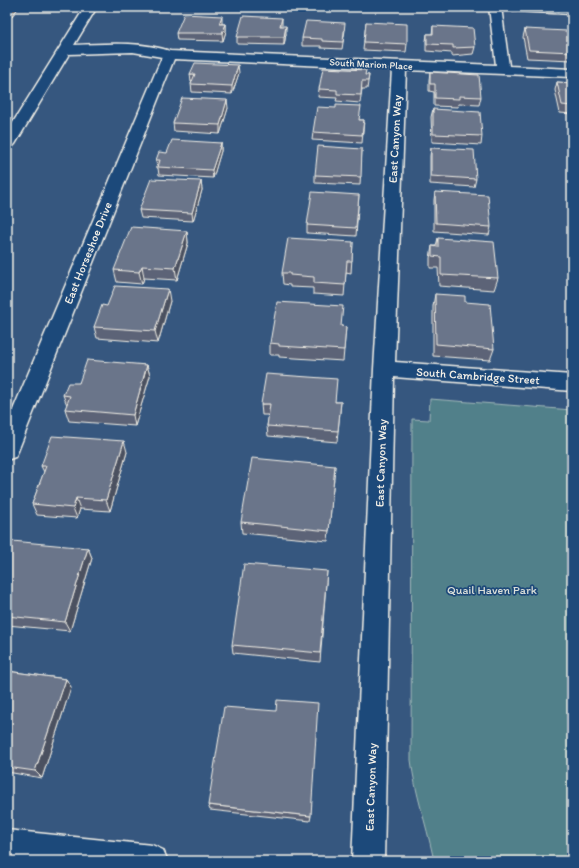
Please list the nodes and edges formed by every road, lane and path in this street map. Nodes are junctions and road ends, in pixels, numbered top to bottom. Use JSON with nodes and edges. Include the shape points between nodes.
{"nodes":[{"id":1,"x":91,"y":7,"type":"edge"},
{"id":2,"x":495,"y":7,"type":"edge"},
{"id":3,"x":514,"y":7,"type":"edge"},
{"id":4,"x":572,"y":10,"type":"edge"},
{"id":5,"x":64,"y":50,"type":"junction"},
{"id":6,"x":169,"y":55,"type":"junction"},
{"id":7,"x":399,"y":65,"type":"junction"},
{"id":8,"x":503,"y":70,"type":"junction"},
{"id":9,"x":572,"y":73,"type":"edge"},
{"id":10,"x":7,"y":144,"type":"edge"},
{"id":11,"x":384,"y":369,"type":"junction"},
{"id":12,"x":572,"y":383,"type":"edge"},
{"id":13,"x":7,"y":451,"type":"edge"},
{"id":14,"x":7,"y":846,"type":"edge"},
{"id":15,"x":152,"y":861,"type":"edge"},
{"id":16,"x":368,"y":861,"type":"edge"}],
"edges":[{"from":1,"to":5,"type":"street"},
{"from":2,"to":8,"type":"street"},
{"from":3,"to":4,"type":"street"},
{"from":5,"to":6,"type":"street","name":"South Marion Place","via":[[88,55],[132,53],[157,58]]},
{"from":5,"to":10,"type":"street"},
{"from":6,"to":7,"type":"street","name":"South Marion Place"},
{"from":6,"to":13,"type":"street","name":"East Horseshoe Drive"},
{"from":7,"to":8,"type":"street","name":"South Marion Place"},
{"from":7,"to":11,"type":"street","name":"East Canyon Way"},
{"from":8,"to":9,"type":"street","name":"South Marion Place"},
{"from":11,"to":12,"type":"street","name":"South Cambridge Street"},
{"from":11,"to":16,"type":"street","name":"East Canyon Way"},
{"from":14,"to":15,"type":"street"}]}
